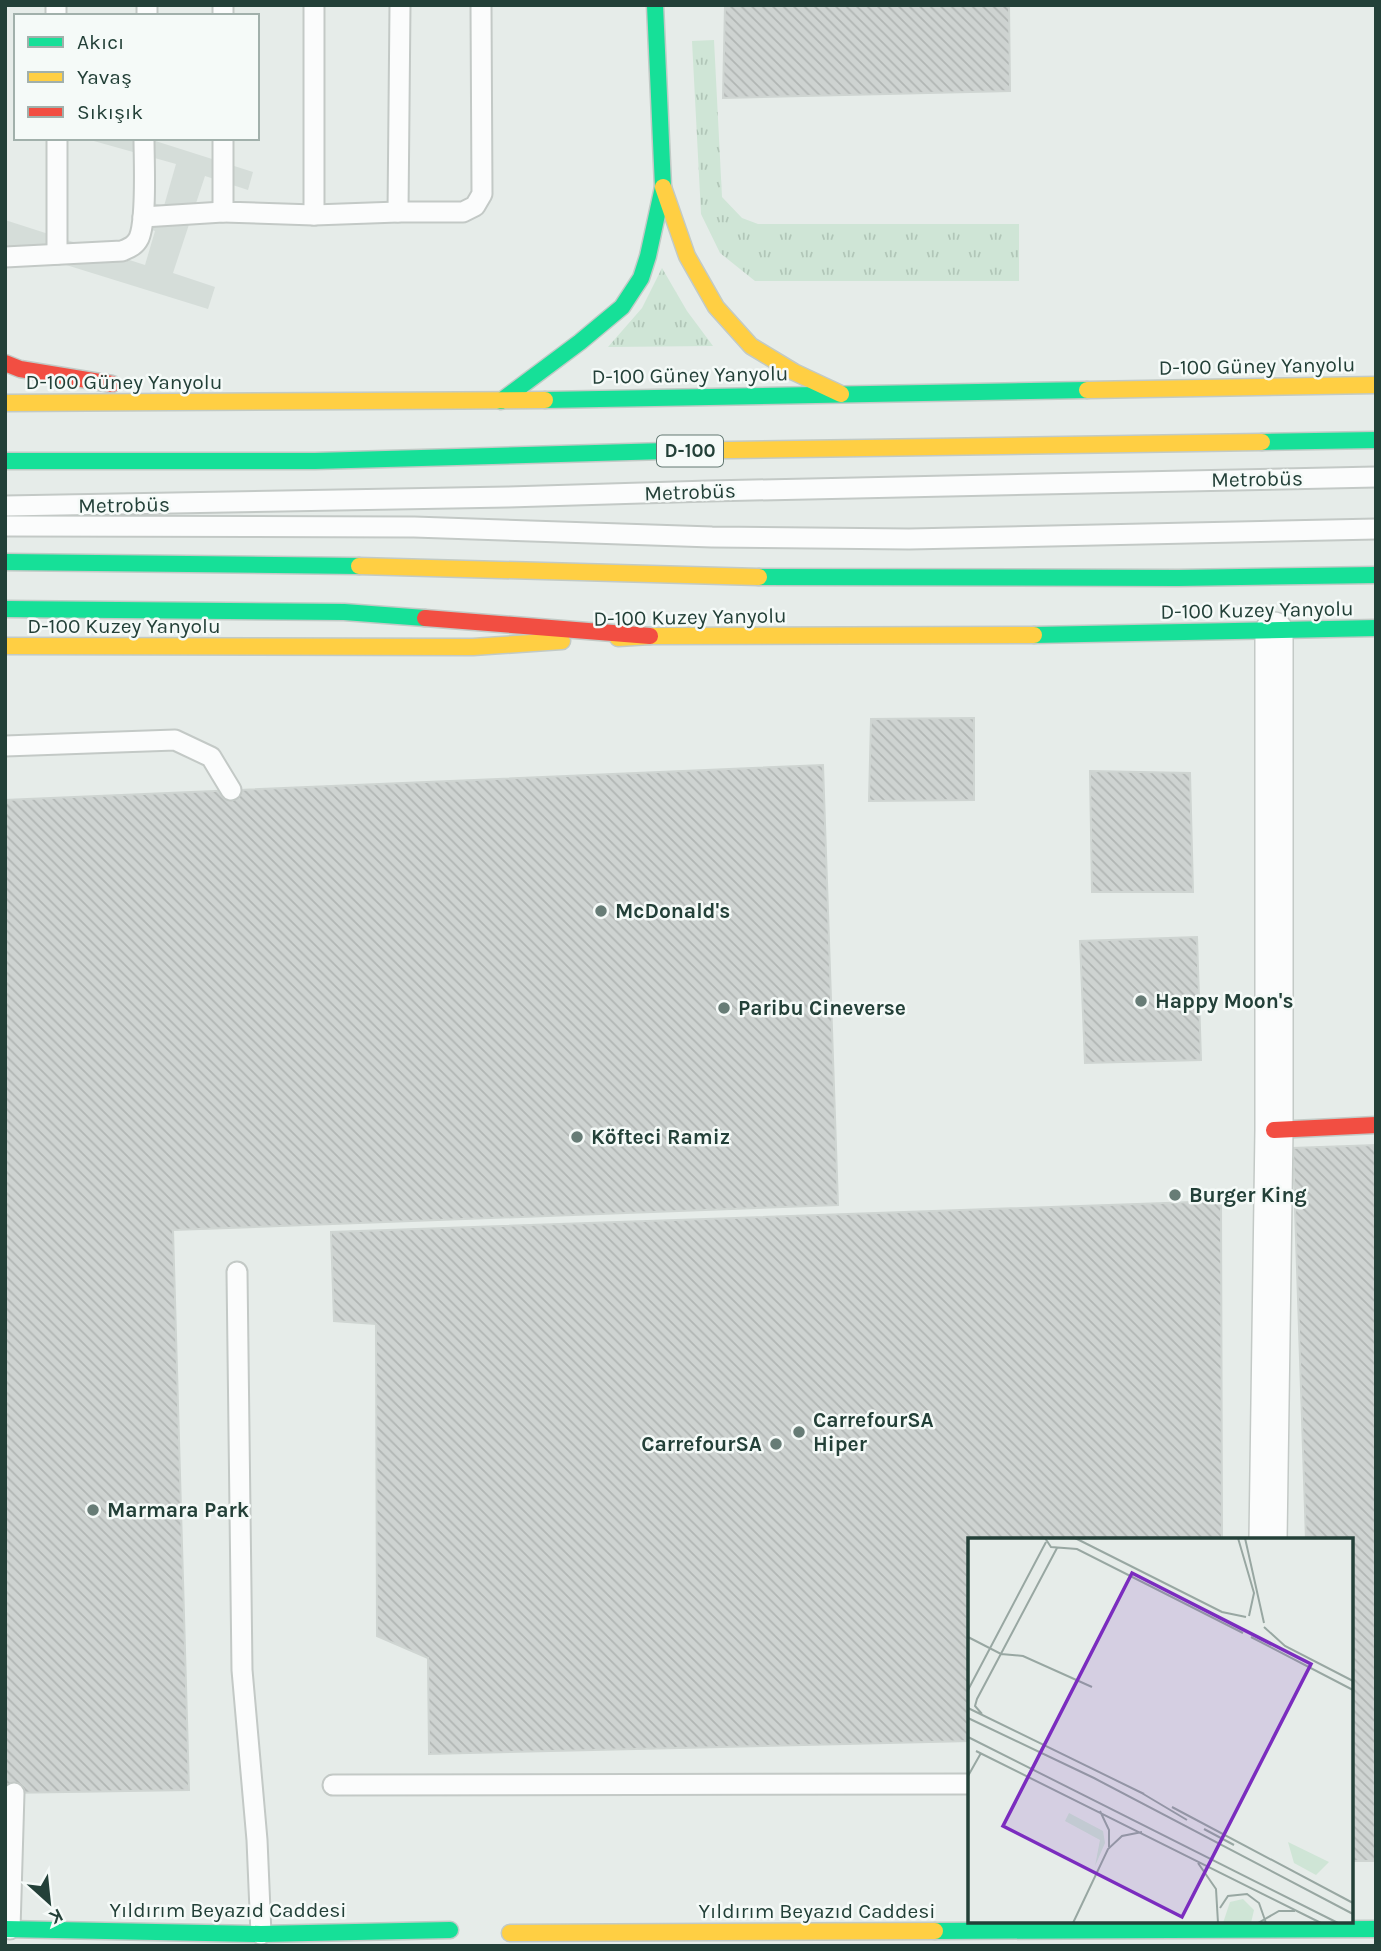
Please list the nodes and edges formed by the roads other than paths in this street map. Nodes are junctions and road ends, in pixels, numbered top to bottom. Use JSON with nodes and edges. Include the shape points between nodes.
{"nodes":[{"id":1,"x":314,"y":5,"type":"edge"},
{"id":2,"x":400,"y":5,"type":"edge"},
{"id":3,"x":481,"y":5,"type":"edge"},
{"id":4,"x":655,"y":5,"type":"edge"},
{"id":5,"x":57,"y":140,"type":"edge"},
{"id":6,"x":144,"y":140,"type":"edge"},
{"id":7,"x":223,"y":140,"type":"edge"},
{"id":8,"x":663,"y":187,"type":"junction"},
{"id":9,"x":223,"y":212,"type":"junction"},
{"id":10,"x":398,"y":212,"type":"junction"},
{"id":11,"x":314,"y":215,"type":"junction"},
{"id":12,"x":143,"y":218,"type":"junction"},
{"id":13,"x":57,"y":254,"type":"junction"},
{"id":14,"x":5,"y":257,"type":"edge"},
{"id":15,"x":5,"y":363,"type":"edge"},
{"id":16,"x":1376,"y":385,"type":"edge"},
{"id":17,"x":841,"y":394,"type":"junction"},
{"id":18,"x":501,"y":401,"type":"junction"},
{"id":19,"x":5,"y":403,"type":"edge"},
{"id":20,"x":224,"y":403,"type":"junction"},
{"id":21,"x":1376,"y":440,"type":"edge"},
{"id":22,"x":5,"y":461,"type":"edge"},
{"id":23,"x":1376,"y":477,"type":"edge"},
{"id":24,"x":5,"y":506,"type":"edge"},
{"id":25,"x":5,"y":526,"type":"edge"},
{"id":26,"x":1376,"y":529,"type":"edge"},
{"id":27,"x":5,"y":562,"type":"edge"},
{"id":28,"x":1376,"y":575,"type":"edge"},
{"id":29,"x":5,"y":609,"type":"edge"},
{"id":30,"x":1376,"y":628,"type":"edge"},
{"id":31,"x":1274,"y":631,"type":"junction"},
{"id":32,"x":650,"y":636,"type":"junction"},
{"id":33,"x":5,"y":646,"type":"edge"},
{"id":34,"x":5,"y":746,"type":"edge"},
{"id":35,"x":231,"y":790,"type":"dead end"},
{"id":36,"x":1376,"y":1125,"type":"edge"},
{"id":37,"x":1274,"y":1130,"type":"junction"},
{"id":38,"x":237,"y":1272,"type":"dead end"},
{"id":39,"x":1268,"y":1538,"type":"edge"},
{"id":40,"x":968,"y":1784,"type":"edge"},
{"id":41,"x":333,"y":1785,"type":"dead end"},
{"id":42,"x":14,"y":1793,"type":"dead end"},
{"id":43,"x":1269,"y":1925,"type":"edge"},
{"id":44,"x":8,"y":1929,"type":"edge"},
{"id":45,"x":1376,"y":1929,"type":"edge"},
{"id":46,"x":261,"y":1934,"type":"junction"},
{"id":47,"x":422,"y":1946,"type":"edge"},
{"id":48,"x":524,"y":1946,"type":"edge"}],
"edges":[{"from":1,"to":11,"type":"lane"},
{"from":2,"to":10,"type":"lane"},
{"from":3,"to":10,"type":"lane","via":[[482,194],[475,206],[463,212]]},
{"from":4,"to":8,"type":"main road"},
{"from":5,"to":13,"type":"lane"},
{"from":6,"to":12,"type":"lane"},
{"from":7,"to":9,"type":"lane"},
{"from":8,"to":17,"type":"main road","via":[[687,256],[716,307],[751,346]]},
{"from":8,"to":18,"type":"main road","via":[[641,278],[622,307]]},
{"from":9,"to":11,"type":"lane"},
{"from":9,"to":12,"type":"lane"},
{"from":10,"to":11,"type":"lane"},
{"from":12,"to":13,"type":"lane","via":[[133,247]]},
{"from":13,"to":14,"type":"lane"},
{"from":15,"to":20,"type":"main road"},
{"from":16,"to":17,"type":"main road","name":"D-100 Güney Yanyolu"},
{"from":17,"to":18,"type":"main road","name":"D-100 Güney Yanyolu"},
{"from":18,"to":20,"type":"main road","name":"D-100 Güney Yanyolu"},
{"from":19,"to":20,"type":"main road","name":"D-100 Güney Yanyolu"},
{"from":21,"to":22,"type":"main road","number":"D-100","via":[[316,461]]},
{"from":23,"to":24,"type":"lane","name":"Metrobüs"},
{"from":25,"to":26,"type":"lane","name":"Metrobüs","via":[[414,527],[909,539]]},
{"from":27,"to":28,"type":"main road","via":[[774,578]]},
{"from":29,"to":32,"type":"main road","via":[[344,612]]},
{"from":30,"to":31,"type":"main road","name":"D-100 Kuzey Yanyolu"},
{"from":31,"to":32,"type":"main road","name":"D-100 Kuzey Yanyolu"},
{"from":31,"to":37,"type":"street"},
{"from":32,"to":33,"type":"main road","name":"D-100 Kuzey Yanyolu","via":[[473,647]]},
{"from":34,"to":35,"type":"lane","via":[[175,740],[211,757]]},
{"from":36,"to":37,"type":"main road"},
{"from":37,"to":39,"type":"street"},
{"from":38,"to":46,"type":"lane","via":[[242,1670]]},
{"from":40,"to":41,"type":"lane"},
{"from":42,"to":44,"type":"lane"},
{"from":43,"to":45,"type":"main road","name":"Yıldırım Beyazıd Caddesi"},
{"from":43,"to":48,"type":"main road","name":"Yıldırım Beyazıd Caddesi","via":[[503,1931]]},
{"from":44,"to":46,"type":"main road","name":"Yıldırım Beyazıd Caddesi"},
{"from":46,"to":47,"type":"main road","name":"Yıldırım Beyazıd Caddesi","via":[[456,1929]]}]}
